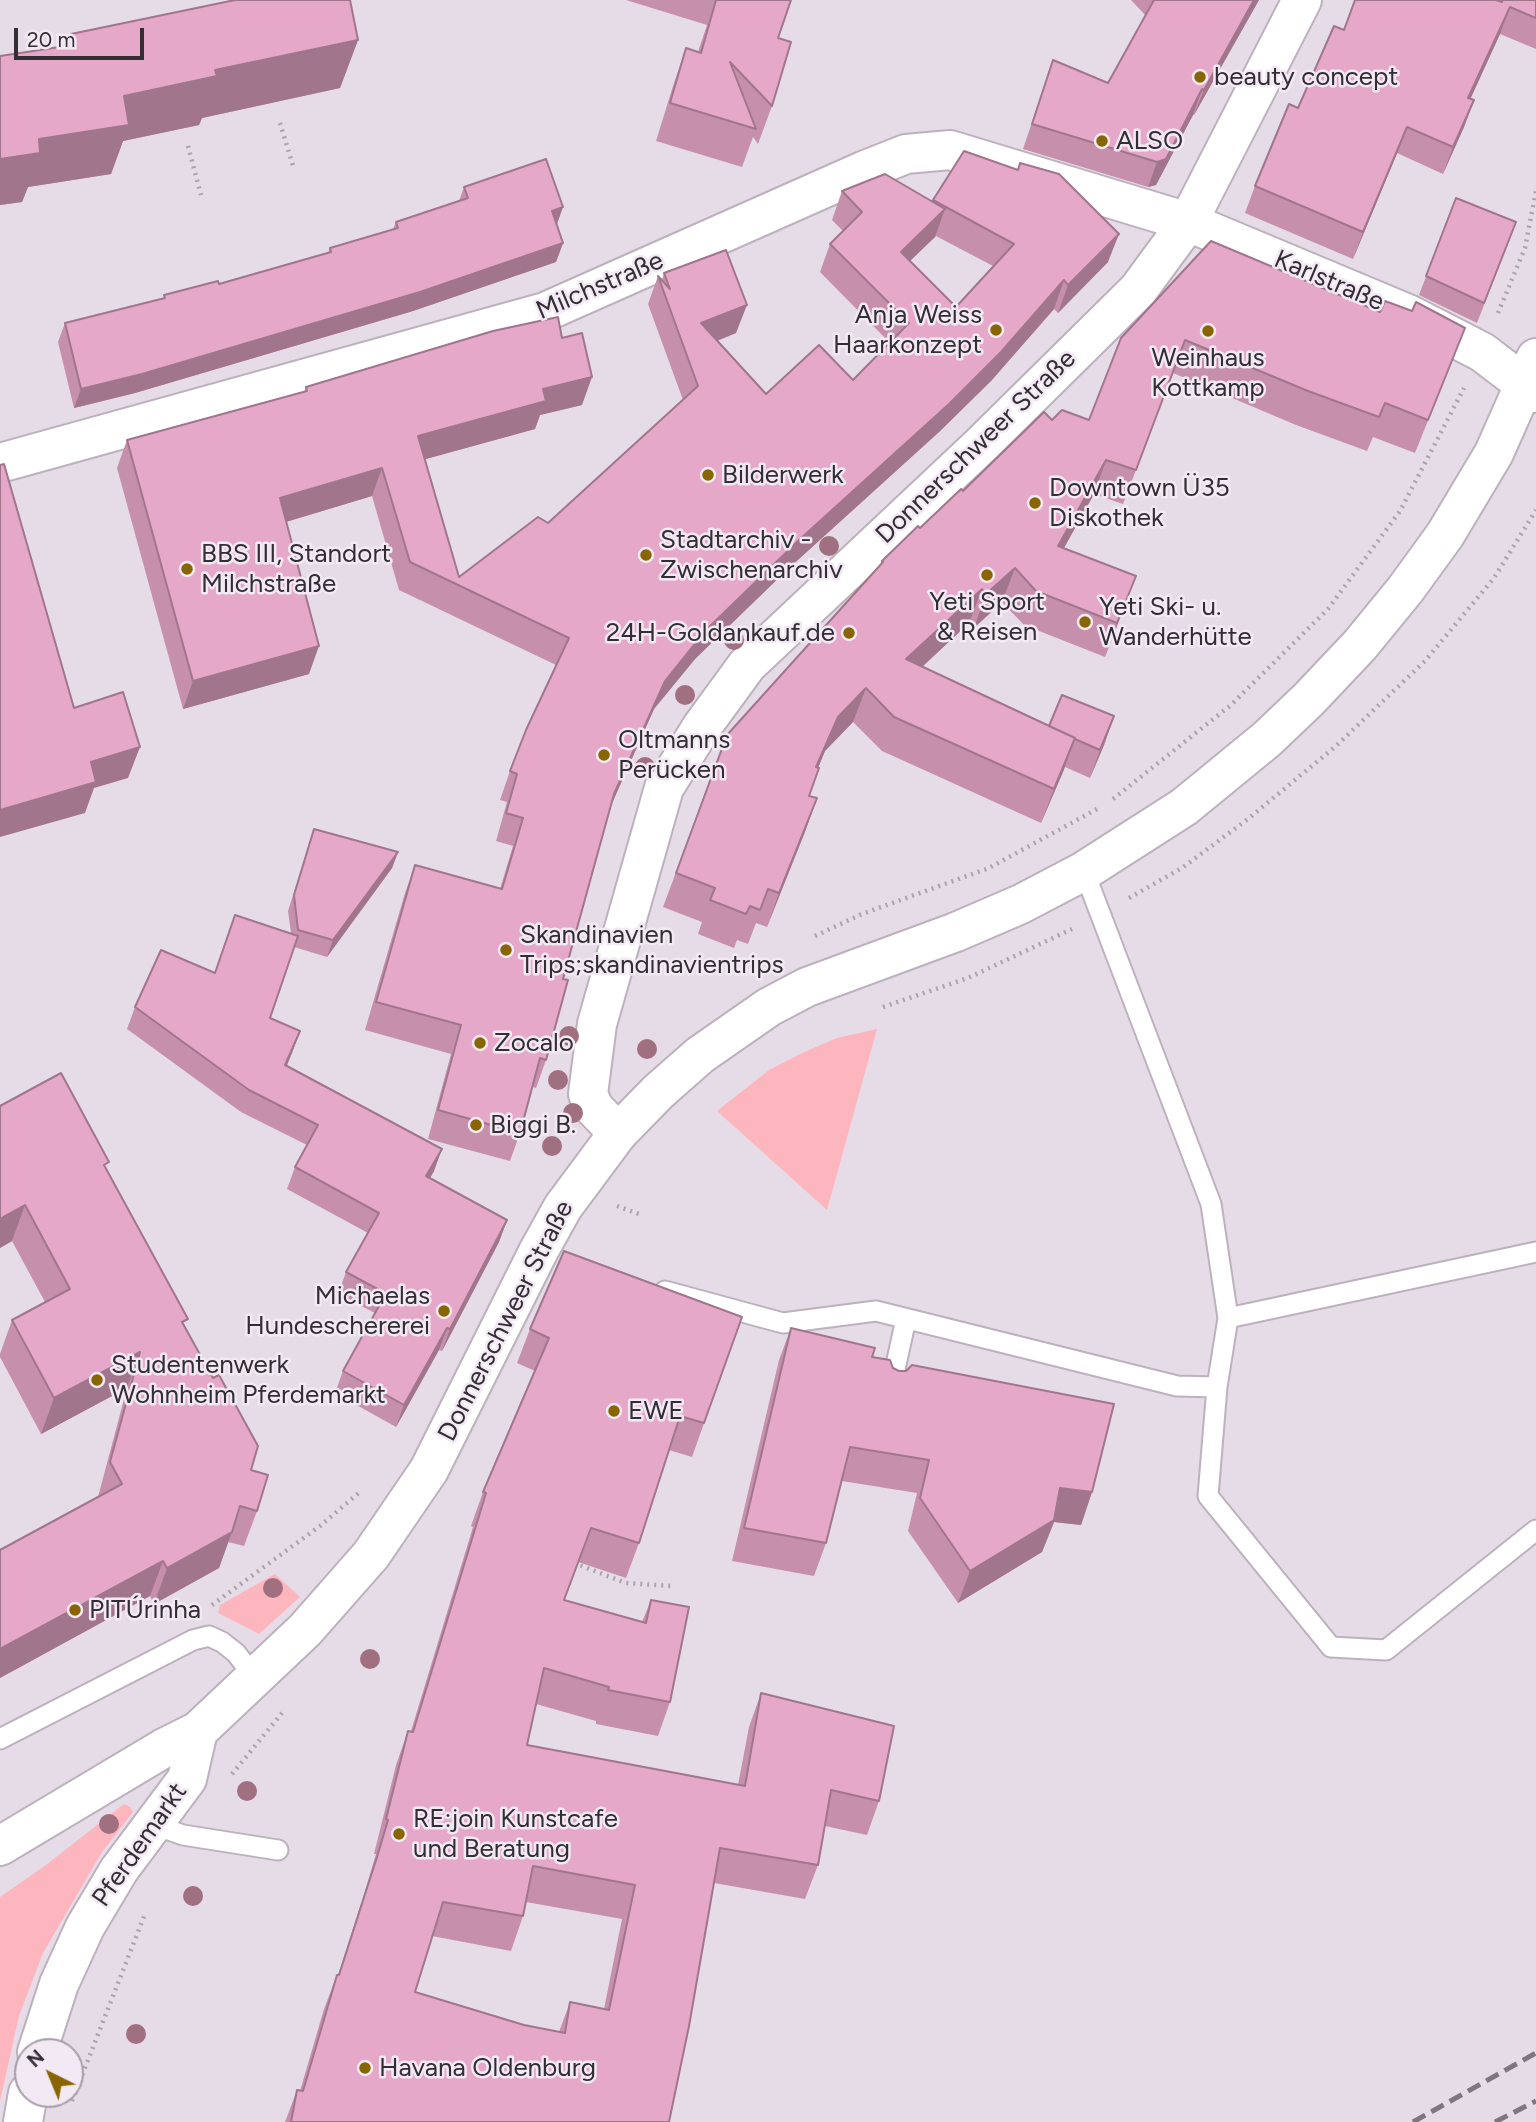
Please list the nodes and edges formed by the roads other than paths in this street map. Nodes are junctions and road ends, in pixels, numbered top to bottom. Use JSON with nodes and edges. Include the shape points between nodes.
{"nodes":[{"id":1,"x":1302,"y":0,"type":"edge"},
{"id":2,"x":1188,"y":222,"type":"junction"},
{"id":3,"x":1532,"y":380,"type":"edge"},
{"id":4,"x":0,"y":463,"type":"edge"},
{"id":5,"x":1084,"y":871,"type":"junction"},
{"id":6,"x":618,"y":1133,"type":"junction"},
{"id":7,"x":1536,"y":1252,"type":"edge"},
{"id":8,"x":651,"y":1287,"type":"edge"},
{"id":9,"x":1228,"y":1318,"type":"junction"},
{"id":10,"x":906,"y":1319,"type":"junction"},
{"id":11,"x":1217,"y":1387,"type":"junction"},
{"id":12,"x":890,"y":1392,"type":"edge"},
{"id":13,"x":1536,"y":1530,"type":"edge"},
{"id":14,"x":255,"y":1678,"type":"junction"},
{"id":15,"x":198,"y":1731,"type":"junction"},
{"id":16,"x":0,"y":1739,"type":"edge"},
{"id":17,"x":152,"y":1824,"type":"junction"},
{"id":18,"x":0,"y":1846,"type":"edge"},
{"id":19,"x":278,"y":1850,"type":"dead end"},
{"id":20,"x":42,"y":2038,"type":"edge"}],
"edges":[{"from":1,"to":2,"type":"street","name":"Donnerschweer Straße"},
{"from":2,"to":3,"type":"street","name":"Karlstraße","via":[[1408,314]]},
{"from":2,"to":4,"type":"street","name":"Milchstraße","via":[[950,150],[906,154],[545,312]]},
{"from":2,"to":6,"type":"street","name":"Donnerschweer Straße","via":[[1138,290],[747,666],[701,727],[664,789],[597,1024],[588,1094],[594,1108]]},
{"from":3,"to":5,"type":"street","via":[[1445,535],[1360,645],[1310,699],[1220,779]]},
{"from":5,"to":6,"type":"street","via":[[1021,904],[807,986],[769,1007],[700,1055]]},
{"from":5,"to":9,"type":"lane","via":[[1211,1204]]},
{"from":6,"to":14,"type":"street","name":"Donnerschweer Straße","via":[[563,1207],[549,1257],[429,1470],[371,1555]]},
{"from":7,"to":9,"type":"lane"},
{"from":8,"to":10,"type":"lane","via":[[783,1323],[876,1311]]},
{"from":9,"to":11,"type":"lane"},
{"from":10,"to":11,"type":"lane","via":[[1177,1385]]},
{"from":10,"to":12,"type":"lane"},
{"from":11,"to":13,"type":"lane","via":[[1208,1496],[1331,1647],[1385,1650]]},
{"from":14,"to":15,"type":"street","name":"Donnerschweer Straße"},
{"from":14,"to":16,"type":"lane","via":[[236,1653],[209,1636]]},
{"from":15,"to":17,"type":"street","name":"Pferdemarkt","via":[[187,1779]]},
{"from":15,"to":18,"type":"street","name":"Pferdemarkt"},
{"from":17,"to":19,"type":"lane","via":[[183,1835]]},
{"from":17,"to":20,"type":"street","name":"Pferdemarkt","via":[[85,1927]]}]}
